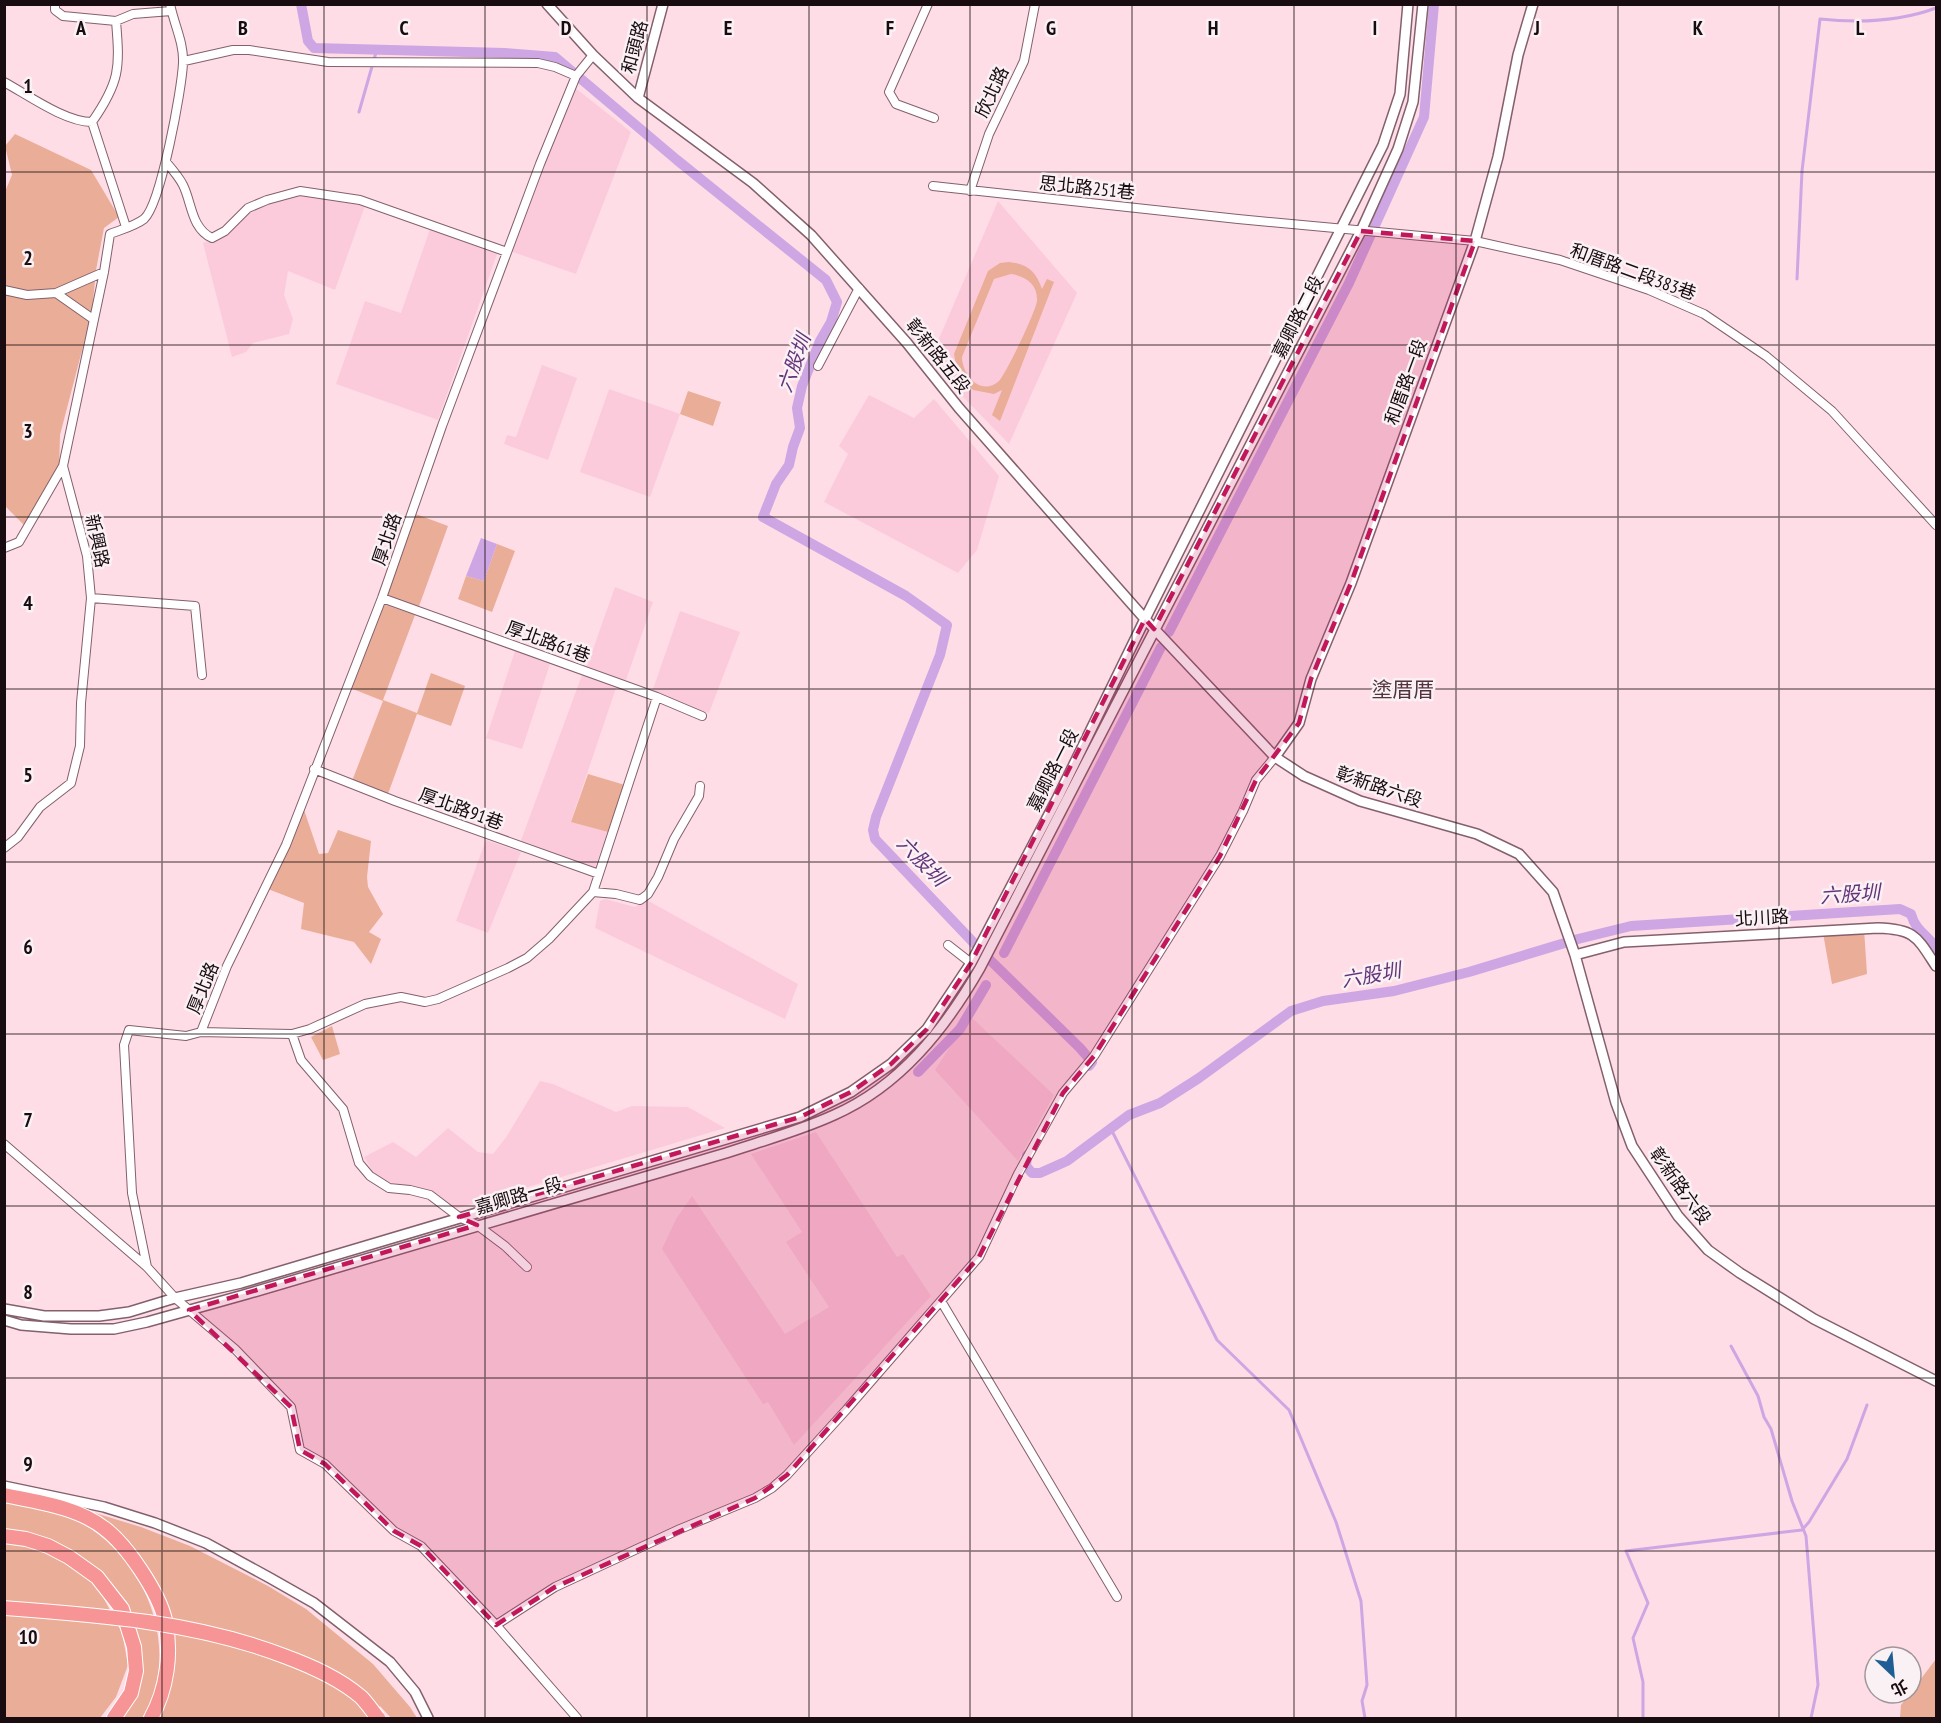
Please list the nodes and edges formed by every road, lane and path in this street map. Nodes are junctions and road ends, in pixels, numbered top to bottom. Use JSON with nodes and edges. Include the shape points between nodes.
{"nodes":[{"id":1,"x":55,"y":4,"type":"edge"},
{"id":2,"x":547,"y":4,"type":"edge"},
{"id":3,"x":663,"y":4,"type":"edge"},
{"id":4,"x":928,"y":4,"type":"edge"},
{"id":5,"x":1035,"y":4,"type":"edge"},
{"id":6,"x":1408,"y":4,"type":"edge"},
{"id":7,"x":1423,"y":4,"type":"edge"},
{"id":8,"x":1533,"y":4,"type":"edge"},
{"id":9,"x":171,"y":8,"type":"edge"},
{"id":10,"x":116,"y":21,"type":"junction"},
{"id":11,"x":593,"y":55,"type":"junction"},
{"id":12,"x":184,"y":61,"type":"junction"},
{"id":13,"x":576,"y":76,"type":"junction"},
{"id":14,"x":4,"y":82,"type":"edge"},
{"id":15,"x":638,"y":98,"type":"junction"},
{"id":16,"x":934,"y":118,"type":"dead end"},
{"id":17,"x":92,"y":122,"type":"junction"},
{"id":18,"x":166,"y":162,"type":"junction"},
{"id":19,"x":933,"y":186,"type":"dead end"},
{"id":20,"x":970,"y":191,"type":"junction"},
{"id":21,"x":1238,"y":219,"type":"joint"},
{"id":22,"x":126,"y":227,"type":"junction"},
{"id":23,"x":1341,"y":229,"type":"junction"},
{"id":24,"x":1365,"y":231,"type":"junction"},
{"id":25,"x":1475,"y":241,"type":"junction"},
{"id":26,"x":507,"y":252,"type":"junction"},
{"id":27,"x":104,"y":272,"type":"junction"},
{"id":28,"x":859,"y":288,"type":"junction"},
{"id":29,"x":4,"y":290,"type":"edge"},
{"id":30,"x":56,"y":293,"type":"junction"},
{"id":31,"x":93,"y":319,"type":"junction"},
{"id":32,"x":818,"y":366,"type":"dead end"},
{"id":33,"x":63,"y":466,"type":"junction"},
{"id":34,"x":1936,"y":525,"type":"edge"},
{"id":35,"x":4,"y":548,"type":"edge"},
{"id":36,"x":91,"y":598,"type":"junction"},
{"id":37,"x":382,"y":598,"type":"junction"},
{"id":38,"x":1145,"y":619,"type":"junction"},
{"id":39,"x":1154,"y":629,"type":"junction"},
{"id":40,"x":202,"y":675,"type":"dead end"},
{"id":41,"x":657,"y":697,"type":"junction"},
{"id":42,"x":702,"y":716,"type":"dead end"},
{"id":43,"x":1275,"y":757,"type":"junction"},
{"id":44,"x":314,"y":769,"type":"junction"},
{"id":45,"x":700,"y":786,"type":"dead end"},
{"id":46,"x":4,"y":849,"type":"edge"},
{"id":47,"x":599,"y":874,"type":"junction"},
{"id":48,"x":593,"y":892,"type":"junction"},
{"id":49,"x":990,"y":936,"type":"junction"},
{"id":50,"x":948,"y":945,"type":"dead end"},
{"id":51,"x":1575,"y":955,"type":"junction"},
{"id":52,"x":975,"y":966,"type":"junction"},
{"id":53,"x":1936,"y":966,"type":"edge"},
{"id":54,"x":201,"y":1032,"type":"junction"},
{"id":55,"x":292,"y":1034,"type":"junction"},
{"id":56,"x":4,"y":1144,"type":"edge"},
{"id":57,"x":459,"y":1217,"type":"junction"},
{"id":58,"x":477,"y":1226,"type":"junction"},
{"id":59,"x":527,"y":1266,"type":"dead end"},
{"id":60,"x":147,"y":1267,"type":"junction"},
{"id":61,"x":175,"y":1298,"type":"junction"},
{"id":62,"x":941,"y":1300,"type":"junction"},
{"id":63,"x":4,"y":1309,"type":"edge"},
{"id":64,"x":189,"y":1310,"type":"junction"},
{"id":65,"x":4,"y":1320,"type":"edge"},
{"id":66,"x":1936,"y":1381,"type":"edge"},
{"id":67,"x":4,"y":1486,"type":"edge"},
{"id":68,"x":4,"y":1495,"type":"edge"},
{"id":69,"x":4,"y":1536,"type":"edge"},
{"id":70,"x":1117,"y":1597,"type":"dead end"},
{"id":71,"x":4,"y":1608,"type":"edge"},
{"id":72,"x":496,"y":1625,"type":"junction"},
{"id":73,"x":114,"y":1719,"type":"edge"},
{"id":74,"x":151,"y":1719,"type":"edge"},
{"id":75,"x":378,"y":1719,"type":"edge"},
{"id":76,"x":428,"y":1719,"type":"edge"},
{"id":77,"x":577,"y":1719,"type":"edge"}],
"edges":[{"from":1,"to":10,"type":"street","via":[[55,10],[63,16]]},
{"from":2,"to":11,"type":"street","name":"彰新路五段"},
{"from":3,"to":15,"type":"street","name":"和頭路"},
{"from":4,"to":16,"type":"street","via":[[889,92],[896,104]]},
{"from":5,"to":20,"type":"street","name":"欣北路","via":[[1024,61],[989,134]]},
{"from":6,"to":23,"type":"street","name":"嘉卿路二段","via":[[1400,94],[1383,145]]},
{"from":7,"to":24,"type":"street","name":"嘉卿路二段","via":[[1413,102]]},
{"from":8,"to":25,"type":"street","name":"和厝路一段"},
{"from":9,"to":10,"type":"street"},
{"from":9,"to":12,"type":"street"},
{"from":10,"to":17,"type":"street","via":[[120,58],[116,78]]},
{"from":11,"to":13,"type":"street","name":"厚北路"},
{"from":11,"to":15,"type":"street","name":"彰新路五段"},
{"from":12,"to":13,"type":"street","via":[[249,50],[328,62],[538,63]]},
{"from":12,"to":18,"type":"street"},
{"from":13,"to":26,"type":"street","name":"厚北路"},
{"from":14,"to":17,"type":"street","via":[[65,116]]},
{"from":15,"to":28,"type":"street","name":"彰新路五段","via":[[753,183],[811,235]]},
{"from":17,"to":22,"type":"street"},
{"from":18,"to":22,"type":"street","via":[[150,210],[143,219]]},
{"from":18,"to":26,"type":"street","via":[[183,185],[196,223],[212,238],[248,208],[300,191],[360,201]]},
{"from":19,"to":20,"type":"street","name":"思北路251巷"},
{"from":20,"to":21,"type":"street","name":"思北路251巷"},
{"from":21,"to":23,"type":"street","name":"和厝路二段383巷"},
{"from":22,"to":27,"type":"street","name":"新興路","via":[[110,234]]},
{"from":23,"to":24,"type":"street","name":"和厝路二段383巷"},
{"from":23,"to":38,"type":"street","name":"嘉卿路二段"},
{"from":24,"to":25,"type":"street","name":"和厝路二段383巷"},
{"from":24,"to":39,"type":"street","name":"嘉卿路二段"},
{"from":25,"to":34,"type":"street","name":"和厝路二段383巷","via":[[1560,260],[1704,314],[1766,356],[1832,411]]},
{"from":25,"to":43,"type":"street","name":"和厝路一段","via":[[1351,583],[1311,679],[1299,723]]},
{"from":26,"to":37,"type":"street","name":"厚北路"},
{"from":27,"to":30,"type":"street"},
{"from":27,"to":31,"type":"street","name":"新興路"},
{"from":28,"to":32,"type":"street"},
{"from":28,"to":38,"type":"street","name":"彰新路五段"},
{"from":29,"to":30,"type":"street","via":[[27,295]]},
{"from":30,"to":31,"type":"street"},
{"from":31,"to":33,"type":"street","name":"新興路"},
{"from":33,"to":35,"type":"street","via":[[19,542]]},
{"from":33,"to":36,"type":"street","name":"新興路","via":[[87,556]]},
{"from":36,"to":40,"type":"street","via":[[195,606]]},
{"from":36,"to":46,"type":"street","name":"新興路","via":[[80,746],[71,783],[40,807]]},
{"from":37,"to":41,"type":"street","name":"厚北路61巷"},
{"from":37,"to":44,"type":"street","name":"厚北路"},
{"from":38,"to":39,"type":"street","name":"彰新路五段"},
{"from":38,"to":49,"type":"street","name":"嘉卿路一段"},
{"from":39,"to":43,"type":"street","name":"彰新路五段"},
{"from":39,"to":49,"type":"street","name":"嘉卿路一段"},
{"from":41,"to":42,"type":"street","name":"厚北路61巷"},
{"from":41,"to":47,"type":"street"},
{"from":43,"to":51,"type":"street","name":"彰新路六段","via":[[1304,776],[1360,801],[1477,834],[1519,854],[1553,892]]},
{"from":43,"to":62,"type":"street","via":[[1256,780],[1220,856],[1094,1056],[1063,1093],[979,1257]]},
{"from":44,"to":47,"type":"street","name":"厚北路91巷"},
{"from":44,"to":54,"type":"street","name":"厚北路","via":[[286,844],[227,966]]},
{"from":45,"to":48,"type":"street","via":[[699,795],[648,894],[640,900]]},
{"from":47,"to":48,"type":"street"},
{"from":48,"to":55,"type":"street","via":[[549,939],[508,968],[438,999],[425,1002],[401,997],[365,1004]]},
{"from":49,"to":52,"type":"street"},
{"from":50,"to":52,"type":"street"},
{"from":51,"to":53,"type":"street","name":"北川路","via":[[1624,942],[1878,928],[1902,929],[1916,938]]},
{"from":51,"to":66,"type":"street","name":"彰新路六段","via":[[1616,1103],[1632,1146],[1678,1216],[1708,1250],[1740,1273],[1814,1318]]},
{"from":52,"to":57,"type":"street","name":"嘉卿路一段","via":[[927,1029],[891,1064],[821,1107],[764,1129]]},
{"from":52,"to":58,"type":"street","name":"嘉卿路一段","via":[[963,997],[940,1031],[914,1059],[877,1090],[836,1114],[726,1153]]},
{"from":54,"to":55,"type":"street"},
{"from":54,"to":60,"type":"street","via":[[186,1036],[129,1030],[124,1045],[132,1193]]},
{"from":55,"to":57,"type":"street","via":[[301,1060],[343,1109],[359,1163],[370,1176],[389,1188],[430,1196]]},
{"from":56,"to":60,"type":"street"},
{"from":57,"to":58,"type":"street"},
{"from":57,"to":61,"type":"street","name":"嘉卿路一段"},
{"from":58,"to":59,"type":"street"},
{"from":58,"to":64,"type":"street","name":"嘉卿路一段"},
{"from":60,"to":61,"type":"street"},
{"from":61,"to":63,"type":"street","name":"嘉卿路一段","via":[[129,1312],[99,1316],[44,1316]]},
{"from":61,"to":64,"type":"street"},
{"from":62,"to":70,"type":"street"},
{"from":62,"to":72,"type":"street","via":[[772,1488],[555,1587]]},
{"from":64,"to":65,"type":"street","name":"嘉卿路一段","via":[[114,1329],[71,1329]]},
{"from":64,"to":72,"type":"street","via":[[235,1349],[291,1407],[300,1450],[325,1464],[394,1531],[421,1546]]},
{"from":67,"to":76,"type":"street","via":[[104,1507],[155,1523],[206,1543],[270,1578],[314,1603],[390,1662],[415,1692]]},
{"from":68,"to":74,"type":"highway","via":[[75,1511],[104,1528],[140,1569],[164,1618],[166,1642],[166,1673]]},
{"from":69,"to":73,"type":"highway","via":[[48,1546],[69,1557],[97,1577],[122,1609],[134,1647],[136,1671],[131,1694]]},
{"from":71,"to":75,"type":"highway","bridge":true,"via":[[167,1625],[255,1645],[318,1669],[361,1698]]},
{"from":72,"to":77,"type":"street"}]}
